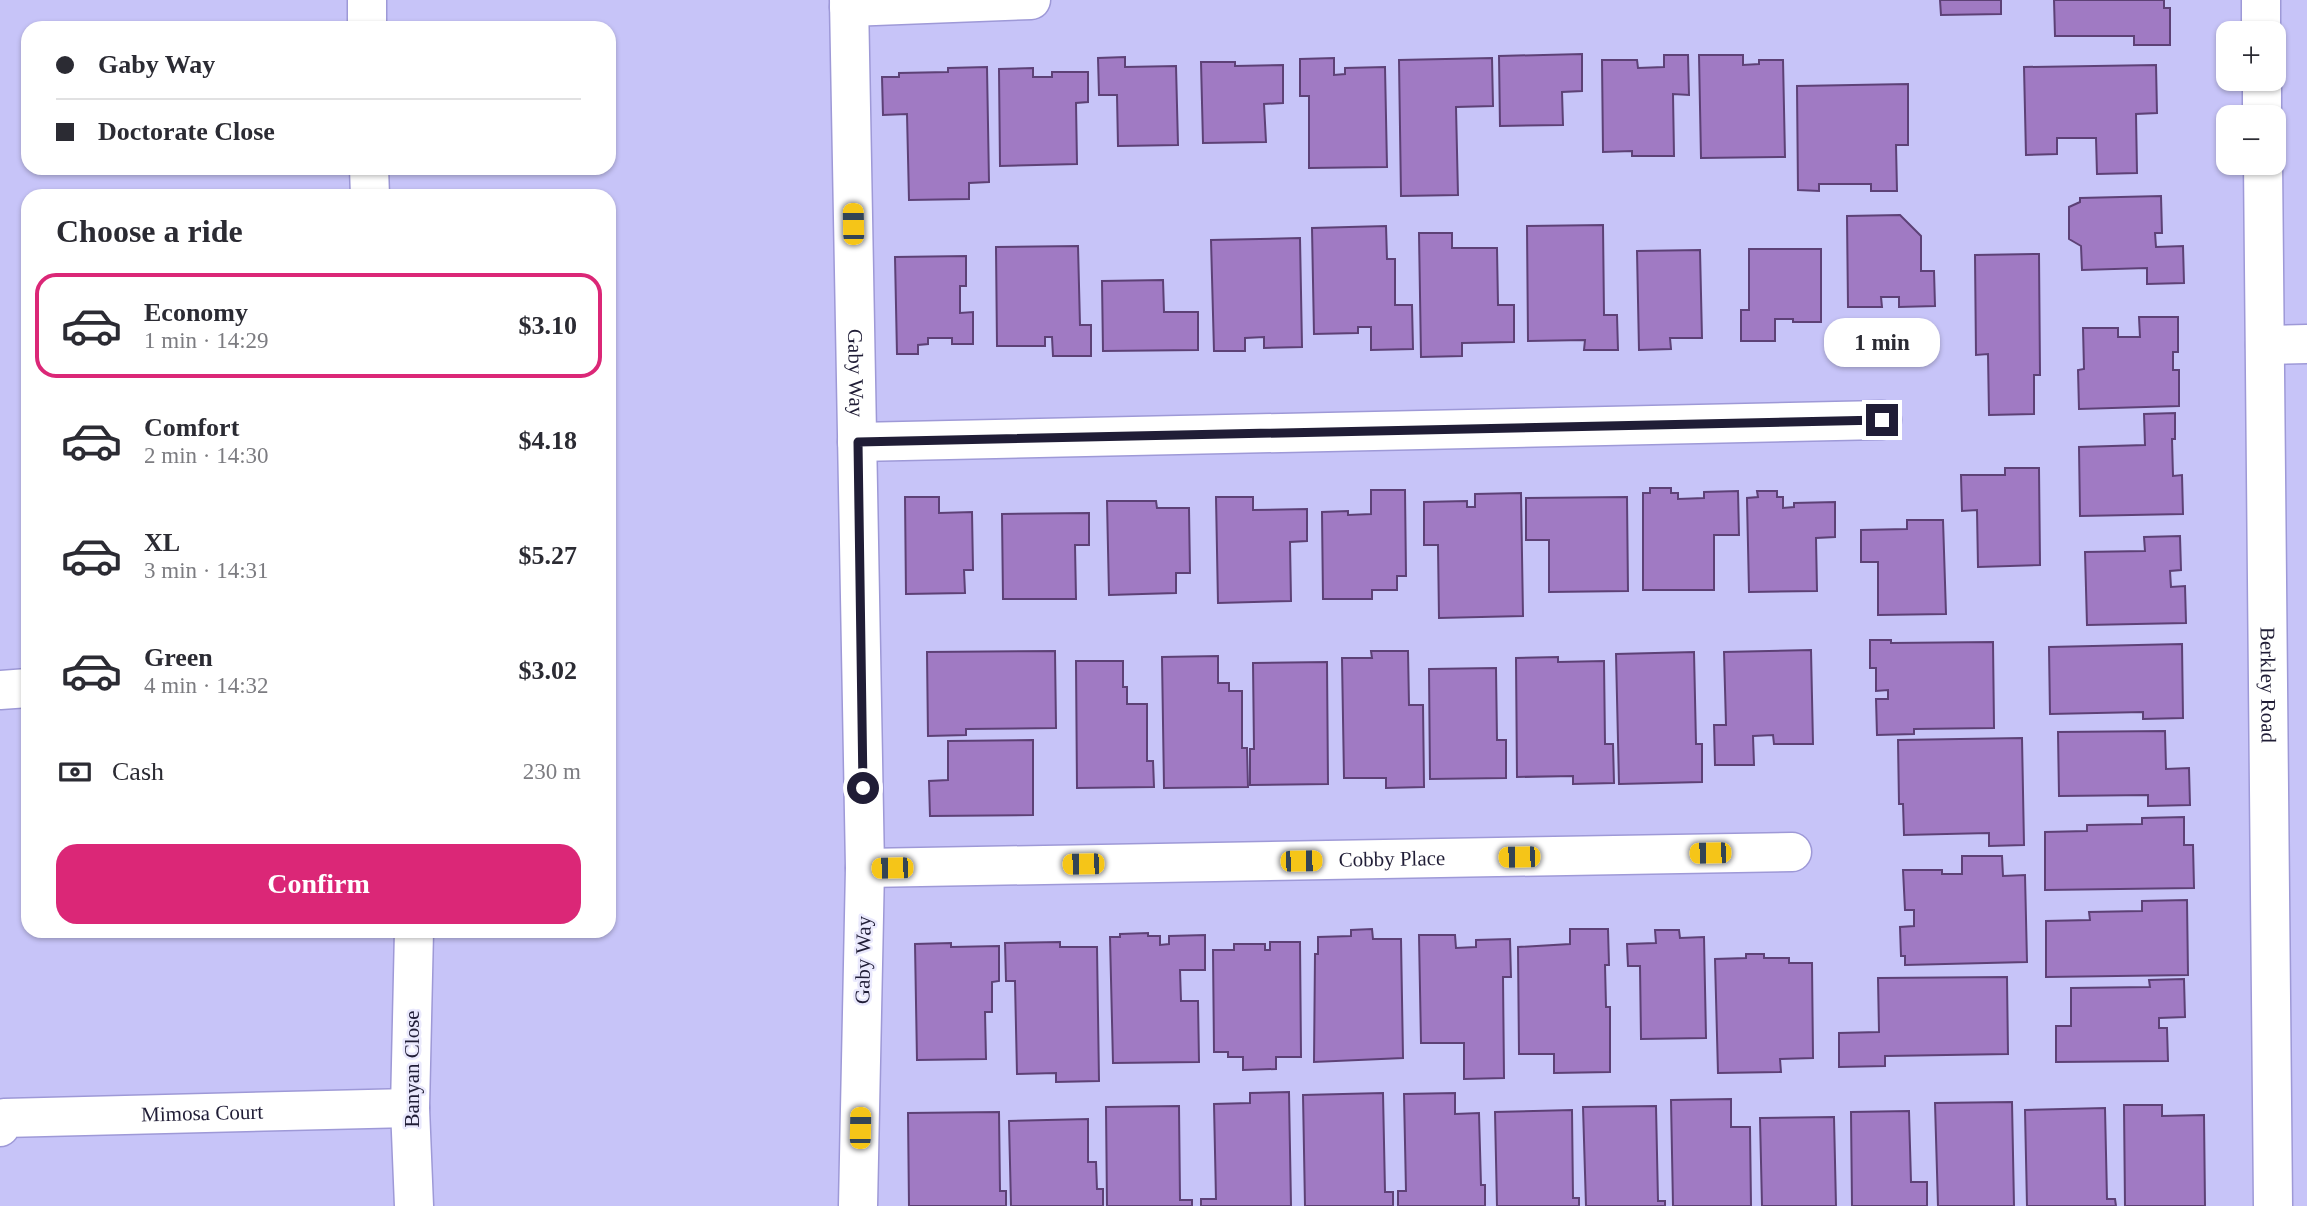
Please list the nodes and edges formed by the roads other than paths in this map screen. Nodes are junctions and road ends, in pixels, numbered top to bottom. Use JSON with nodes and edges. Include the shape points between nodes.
{"nodes":[{"id":1,"x":367,"y":0,"type":"edge"},
{"id":2,"x":1031,"y":0,"type":"edge"},
{"id":3,"x":2261,"y":0,"type":"edge"},
{"id":4,"x":849,"y":3,"type":"edge"},
{"id":5,"x":367,"y":21,"type":"edge"},
{"id":6,"x":2261,"y":21,"type":"edge"},
{"id":7,"x":2263,"y":175,"type":"edge"},
{"id":8,"x":2307,"y":344,"type":"edge"},
{"id":9,"x":2265,"y":345,"type":"junction"},
{"id":10,"x":1882,"y":420,"type":"dead end"},
{"id":11,"x":858,"y":442,"type":"junction"},
{"id":12,"x":21,"y":688,"type":"edge"},
{"id":13,"x":0,"y":690,"type":"edge"},
{"id":14,"x":1792,"y":852,"type":"dead end"},
{"id":15,"x":865,"y":868,"type":"junction"},
{"id":16,"x":414,"y":938,"type":"edge"},
{"id":17,"x":410,"y":1108,"type":"junction"},
{"id":18,"x":0,"y":1128,"type":"edge"},
{"id":19,"x":414,"y":1206,"type":"edge"},
{"id":20,"x":858,"y":1206,"type":"edge"},
{"id":21,"x":2273,"y":1206,"type":"edge"}],
"edges":[{"from":1,"to":5,"type":"street"},
{"from":2,"to":4,"type":"street"},
{"from":3,"to":6,"type":"street"},
{"from":4,"to":11,"type":"street","name":"Gaby Way"},
{"from":7,"to":9,"type":"street","name":"Berkley Road"},
{"from":8,"to":9,"type":"street"},
{"from":9,"to":21,"type":"street","name":"Berkley Road"},
{"from":10,"to":11,"type":"street"},
{"from":11,"to":15,"type":"street","name":"Gaby Way"},
{"from":12,"to":13,"type":"street"},
{"from":14,"to":15,"type":"street","name":"Cobby Place"},
{"from":15,"to":20,"type":"street","name":"Gaby Way"},
{"from":16,"to":17,"type":"street","name":"Banyan Close"},
{"from":17,"to":18,"type":"street","name":"Mimosa Court","via":[[4,1118]]},
{"from":17,"to":19,"type":"street","name":"Banyan Close"}]}
